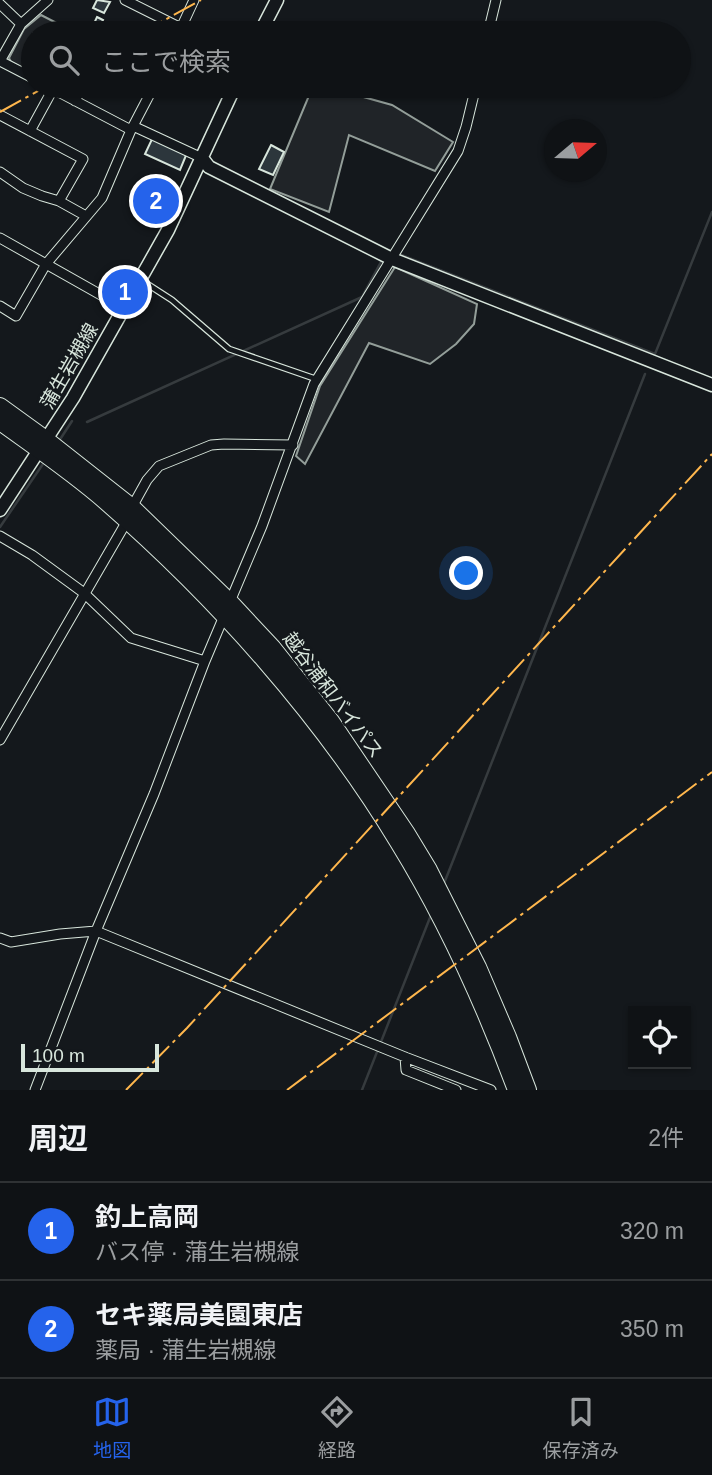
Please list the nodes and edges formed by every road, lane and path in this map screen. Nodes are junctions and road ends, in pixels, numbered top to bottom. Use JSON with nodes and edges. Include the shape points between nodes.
{"nodes":[{"id":1,"x":48,"y":0,"type":"edge"},
{"id":2,"x":125,"y":0,"type":"edge"},
{"id":3,"x":194,"y":0,"type":"edge"},
{"id":4,"x":277,"y":0,"type":"edge"},
{"id":5,"x":496,"y":0,"type":"edge"},
{"id":6,"x":0,"y":4,"type":"edge"},
{"id":7,"x":24,"y":21,"type":"edge"},
{"id":8,"x":163,"y":21,"type":"edge"},
{"id":9,"x":184,"y":21,"type":"edge"},
{"id":10,"x":266,"y":21,"type":"edge"},
{"id":11,"x":491,"y":21,"type":"edge"},
{"id":12,"x":21,"y":24,"type":"joint"},
{"id":13,"x":0,"y":61,"type":"edge"},
{"id":14,"x":21,"y":72,"type":"edge"},
{"id":15,"x":45,"y":98,"type":"edge"},
{"id":16,"x":70,"y":98,"type":"edge"},
{"id":17,"x":77,"y":98,"type":"edge"},
{"id":18,"x":147,"y":98,"type":"edge"},
{"id":19,"x":230,"y":98,"type":"edge"},
{"id":20,"x":473,"y":98,"type":"edge"},
{"id":21,"x":75,"y":101,"type":"junction"},
{"id":22,"x":0,"y":116,"type":"edge"},
{"id":23,"x":132,"y":128,"type":"junction"},
{"id":24,"x":30,"y":131,"type":"junction"},
{"id":25,"x":202,"y":159,"type":"junction"},
{"id":26,"x":0,"y":172,"type":"edge"},
{"id":27,"x":59,"y":201,"type":"junction"},
{"id":28,"x":86,"y":216,"type":"junction"},
{"id":29,"x":0,"y":238,"type":"edge"},
{"id":30,"x":393,"y":259,"type":"junction"},
{"id":31,"x":46,"y":264,"type":"junction"},
{"id":32,"x":140,"y":279,"type":"junction"},
{"id":33,"x":0,"y":306,"type":"edge"},
{"id":34,"x":124,"y":308,"type":"junction"},
{"id":35,"x":317,"y":379,"type":"junction"},
{"id":36,"x":712,"y":385,"type":"edge"},
{"id":37,"x":0,"y":406,"type":"edge"},
{"id":38,"x":0,"y":422,"type":"edge"},
{"id":39,"x":43,"y":445,"type":"junction"},
{"id":40,"x":293,"y":445,"type":"junction"},
{"id":41,"x":0,"y":510,"type":"edge"},
{"id":42,"x":129,"y":514,"type":"junction"},
{"id":43,"x":0,"y":536,"type":"edge"},
{"id":44,"x":84,"y":593,"type":"junction"},
{"id":45,"x":228,"y":610,"type":"junction"},
{"id":46,"x":205,"y":661,"type":"junction"},
{"id":47,"x":0,"y":740,"type":"edge"},
{"id":48,"x":96,"y":931,"type":"junction"},
{"id":49,"x":0,"y":938,"type":"edge"},
{"id":50,"x":405,"y":1057,"type":"junction"},
{"id":51,"x":35,"y":1090,"type":"edge"},
{"id":52,"x":456,"y":1090,"type":"edge"},
{"id":53,"x":491,"y":1090,"type":"edge"},
{"id":54,"x":516,"y":1090,"type":"edge"},
{"id":55,"x":528,"y":1090,"type":"edge"}],
"edges":[{"from":1,"to":7,"type":"street"},
{"from":2,"to":8,"type":"street"},
{"from":3,"to":9,"type":"street"},
{"from":4,"to":10,"type":"street"},
{"from":5,"to":11,"type":"street"},
{"from":6,"to":12,"type":"street"},
{"from":12,"to":13,"type":"street"},
{"from":13,"to":14,"type":"street"},
{"from":15,"to":24,"type":"street"},
{"from":16,"to":21,"type":"street"},
{"from":17,"to":21,"type":"street"},
{"from":18,"to":23,"type":"street"},
{"from":19,"to":25,"type":"street","name":"蒲生岩槻線"},
{"from":20,"to":30,"type":"street","via":[[458,151]]},
{"from":21,"to":23,"type":"street"},
{"from":22,"to":24,"type":"street"},
{"from":23,"to":25,"type":"street"},
{"from":23,"to":28,"type":"street","via":[[102,198]]},
{"from":24,"to":27,"type":"street","via":[[83,159]]},
{"from":25,"to":30,"type":"street","via":[[209,167]]},
{"from":25,"to":32,"type":"street","name":"蒲生岩槻線"},
{"from":26,"to":27,"type":"street","via":[[23,188]]},
{"from":27,"to":28,"type":"street"},
{"from":28,"to":31,"type":"street"},
{"from":29,"to":31,"type":"street"},
{"from":30,"to":35,"type":"street"},
{"from":30,"to":36,"type":"street"},
{"from":31,"to":33,"type":"street","via":[[16,316]]},
{"from":31,"to":34,"type":"street"},
{"from":32,"to":34,"type":"street","name":"蒲生岩槻線"},
{"from":32,"to":35,"type":"lane","via":[[229,349]]},
{"from":34,"to":39,"type":"street","name":"蒲生岩槻線"},
{"from":35,"to":40,"type":"street"},
{"from":37,"to":39,"type":"highway","name":"越谷浦和バイパス"},
{"from":38,"to":39,"type":"highway","name":"越谷浦和バイパス"},
{"from":39,"to":41,"type":"street","name":"蒲生岩槻線"},
{"from":39,"to":42,"type":"highway","name":"越谷浦和バイパス","via":[[106,502]]},
{"from":40,"to":42,"type":"street","via":[[211,445],[159,466]]},
{"from":40,"to":45,"type":"street"},
{"from":42,"to":44,"type":"street"},
{"from":42,"to":45,"type":"highway","name":"越谷浦和バイパス","via":[[177,568]]},
{"from":43,"to":44,"type":"street"},
{"from":44,"to":46,"type":"street","via":[[131,638]]},
{"from":44,"to":47,"type":"street"},
{"from":45,"to":46,"type":"street"},
{"from":45,"to":54,"type":"highway","name":"越谷浦和バイパス","via":[[357,779],[398,842],[458,952]]},
{"from":45,"to":55,"type":"highway","name":"越谷浦和バイパス","via":[[273,648],[331,721],[412,842],[478,967]]},
{"from":46,"to":48,"type":"street"},
{"from":48,"to":49,"type":"street","via":[[11,942]]},
{"from":48,"to":50,"type":"street"},
{"from":48,"to":51,"type":"street"},
{"from":50,"to":52,"type":"street","via":[[406,1070]]},
{"from":50,"to":53,"type":"street"}]}
